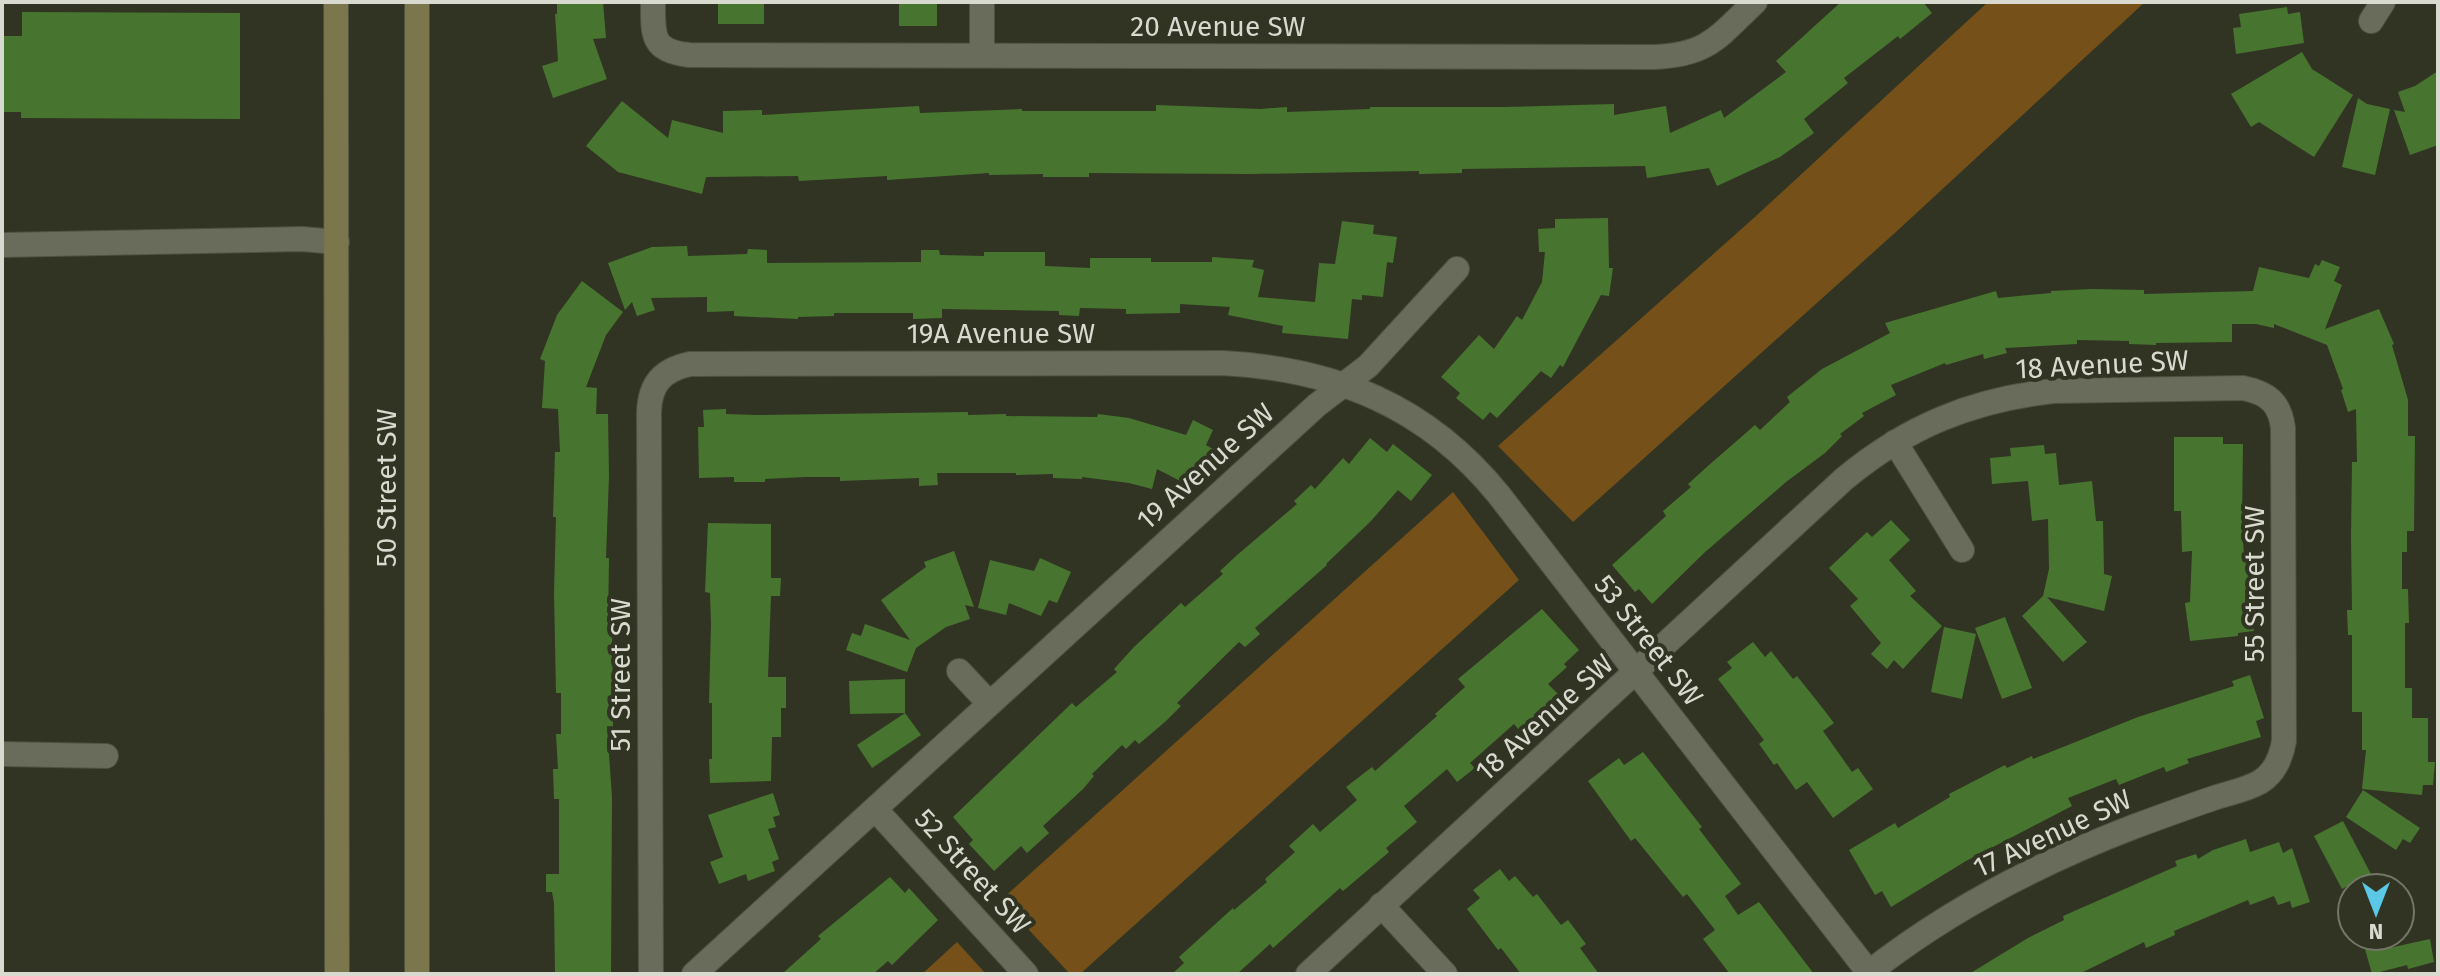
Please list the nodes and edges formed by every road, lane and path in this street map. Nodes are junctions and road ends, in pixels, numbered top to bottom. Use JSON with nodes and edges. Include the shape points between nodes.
{"nodes":[{"id":1,"x":336,"y":2,"type":"edge"},
{"id":2,"x":417,"y":2,"type":"edge"},
{"id":3,"x":653,"y":2,"type":"edge"},
{"id":4,"x":982,"y":2,"type":"edge"},
{"id":5,"x":1755,"y":2,"type":"edge"},
{"id":6,"x":982,"y":55,"type":"junction"},
{"id":7,"x":337,"y":242,"type":"junction"},
{"id":8,"x":2,"y":245,"type":"edge"},
{"id":9,"x":1457,"y":269,"type":"dead end"},
{"id":10,"x":659,"y":378,"type":"joint"},
{"id":11,"x":1344,"y":384,"type":"junction"},
{"id":12,"x":2270,"y":398,"type":"joint"},
{"id":13,"x":1895,"y":442,"type":"junction"},
{"id":14,"x":1962,"y":550,"type":"dead end"},
{"id":15,"x":959,"y":671,"type":"dead end"},
{"id":16,"x":1637,"y":673,"type":"junction"},
{"id":17,"x":989,"y":703,"type":"junction"},
{"id":18,"x":2,"y":754,"type":"edge"},
{"id":19,"x":106,"y":756,"type":"dead end"},
{"id":20,"x":2273,"y":771,"type":"joint"},
{"id":21,"x":875,"y":809,"type":"junction"},
{"id":22,"x":1381,"y":905,"type":"junction"},
{"id":23,"x":337,"y":974,"type":"edge"},
{"id":24,"x":417,"y":974,"type":"edge"},
{"id":25,"x":651,"y":974,"type":"edge"},
{"id":26,"x":694,"y":974,"type":"edge"},
{"id":27,"x":1026,"y":974,"type":"edge"},
{"id":28,"x":1308,"y":974,"type":"edge"},
{"id":29,"x":1445,"y":974,"type":"edge"},
{"id":30,"x":1868,"y":974,"type":"edge"}],
"edges":[{"from":1,"to":7,"type":"main road","name":"50 Street SW"},
{"from":2,"to":24,"type":"main road","name":"50 Street SW"},
{"from":3,"to":6,"type":"street","name":"20 Avenue SW","via":[[653,32],[663,49],[689,55]]},
{"from":4,"to":6,"type":"street"},
{"from":5,"to":6,"type":"street","name":"20 Avenue SW","via":[[1709,44],[1676,56]]},
{"from":7,"to":8,"type":"street"},
{"from":7,"to":23,"type":"main road","name":"50 Street SW"},
{"from":9,"to":11,"type":"street","name":"19 Avenue SW","via":[[1368,366]]},
{"from":10,"to":11,"type":"street","name":"19A Avenue SW","via":[[690,364],[1223,363],[1279,368]]},
{"from":10,"to":25,"type":"street","name":"51 Street SW","via":[[649,412]]},
{"from":11,"to":16,"type":"street","name":"53 Street SW","via":[[1400,409],[1466,456]]},
{"from":11,"to":17,"type":"street","name":"19 Avenue SW"},
{"from":12,"to":13,"type":"street","name":"18 Avenue SW","via":[[2243,388],[2053,391],[1968,408]]},
{"from":12,"to":20,"type":"street","name":"55 Street SW","via":[[2283,428],[2284,741]]},
{"from":13,"to":14,"type":"street"},
{"from":13,"to":16,"type":"street","name":"18 Avenue SW","via":[[1844,479]]},
{"from":15,"to":17,"type":"street"},
{"from":16,"to":22,"type":"street","name":"18 Avenue SW"},
{"from":16,"to":30,"type":"street","name":"53 Street SW"},
{"from":17,"to":21,"type":"street","name":"19 Avenue SW"},
{"from":18,"to":19,"type":"street"},
{"from":20,"to":30,"type":"street","name":"17 Avenue SW","via":[[2258,783],[2132,828],[2017,879],[1920,936]]},
{"from":21,"to":26,"type":"street","name":"19 Avenue SW"},
{"from":21,"to":27,"type":"street","name":"52 Street SW"},
{"from":22,"to":28,"type":"street","name":"18 Avenue SW"},
{"from":22,"to":29,"type":"street"}]}
